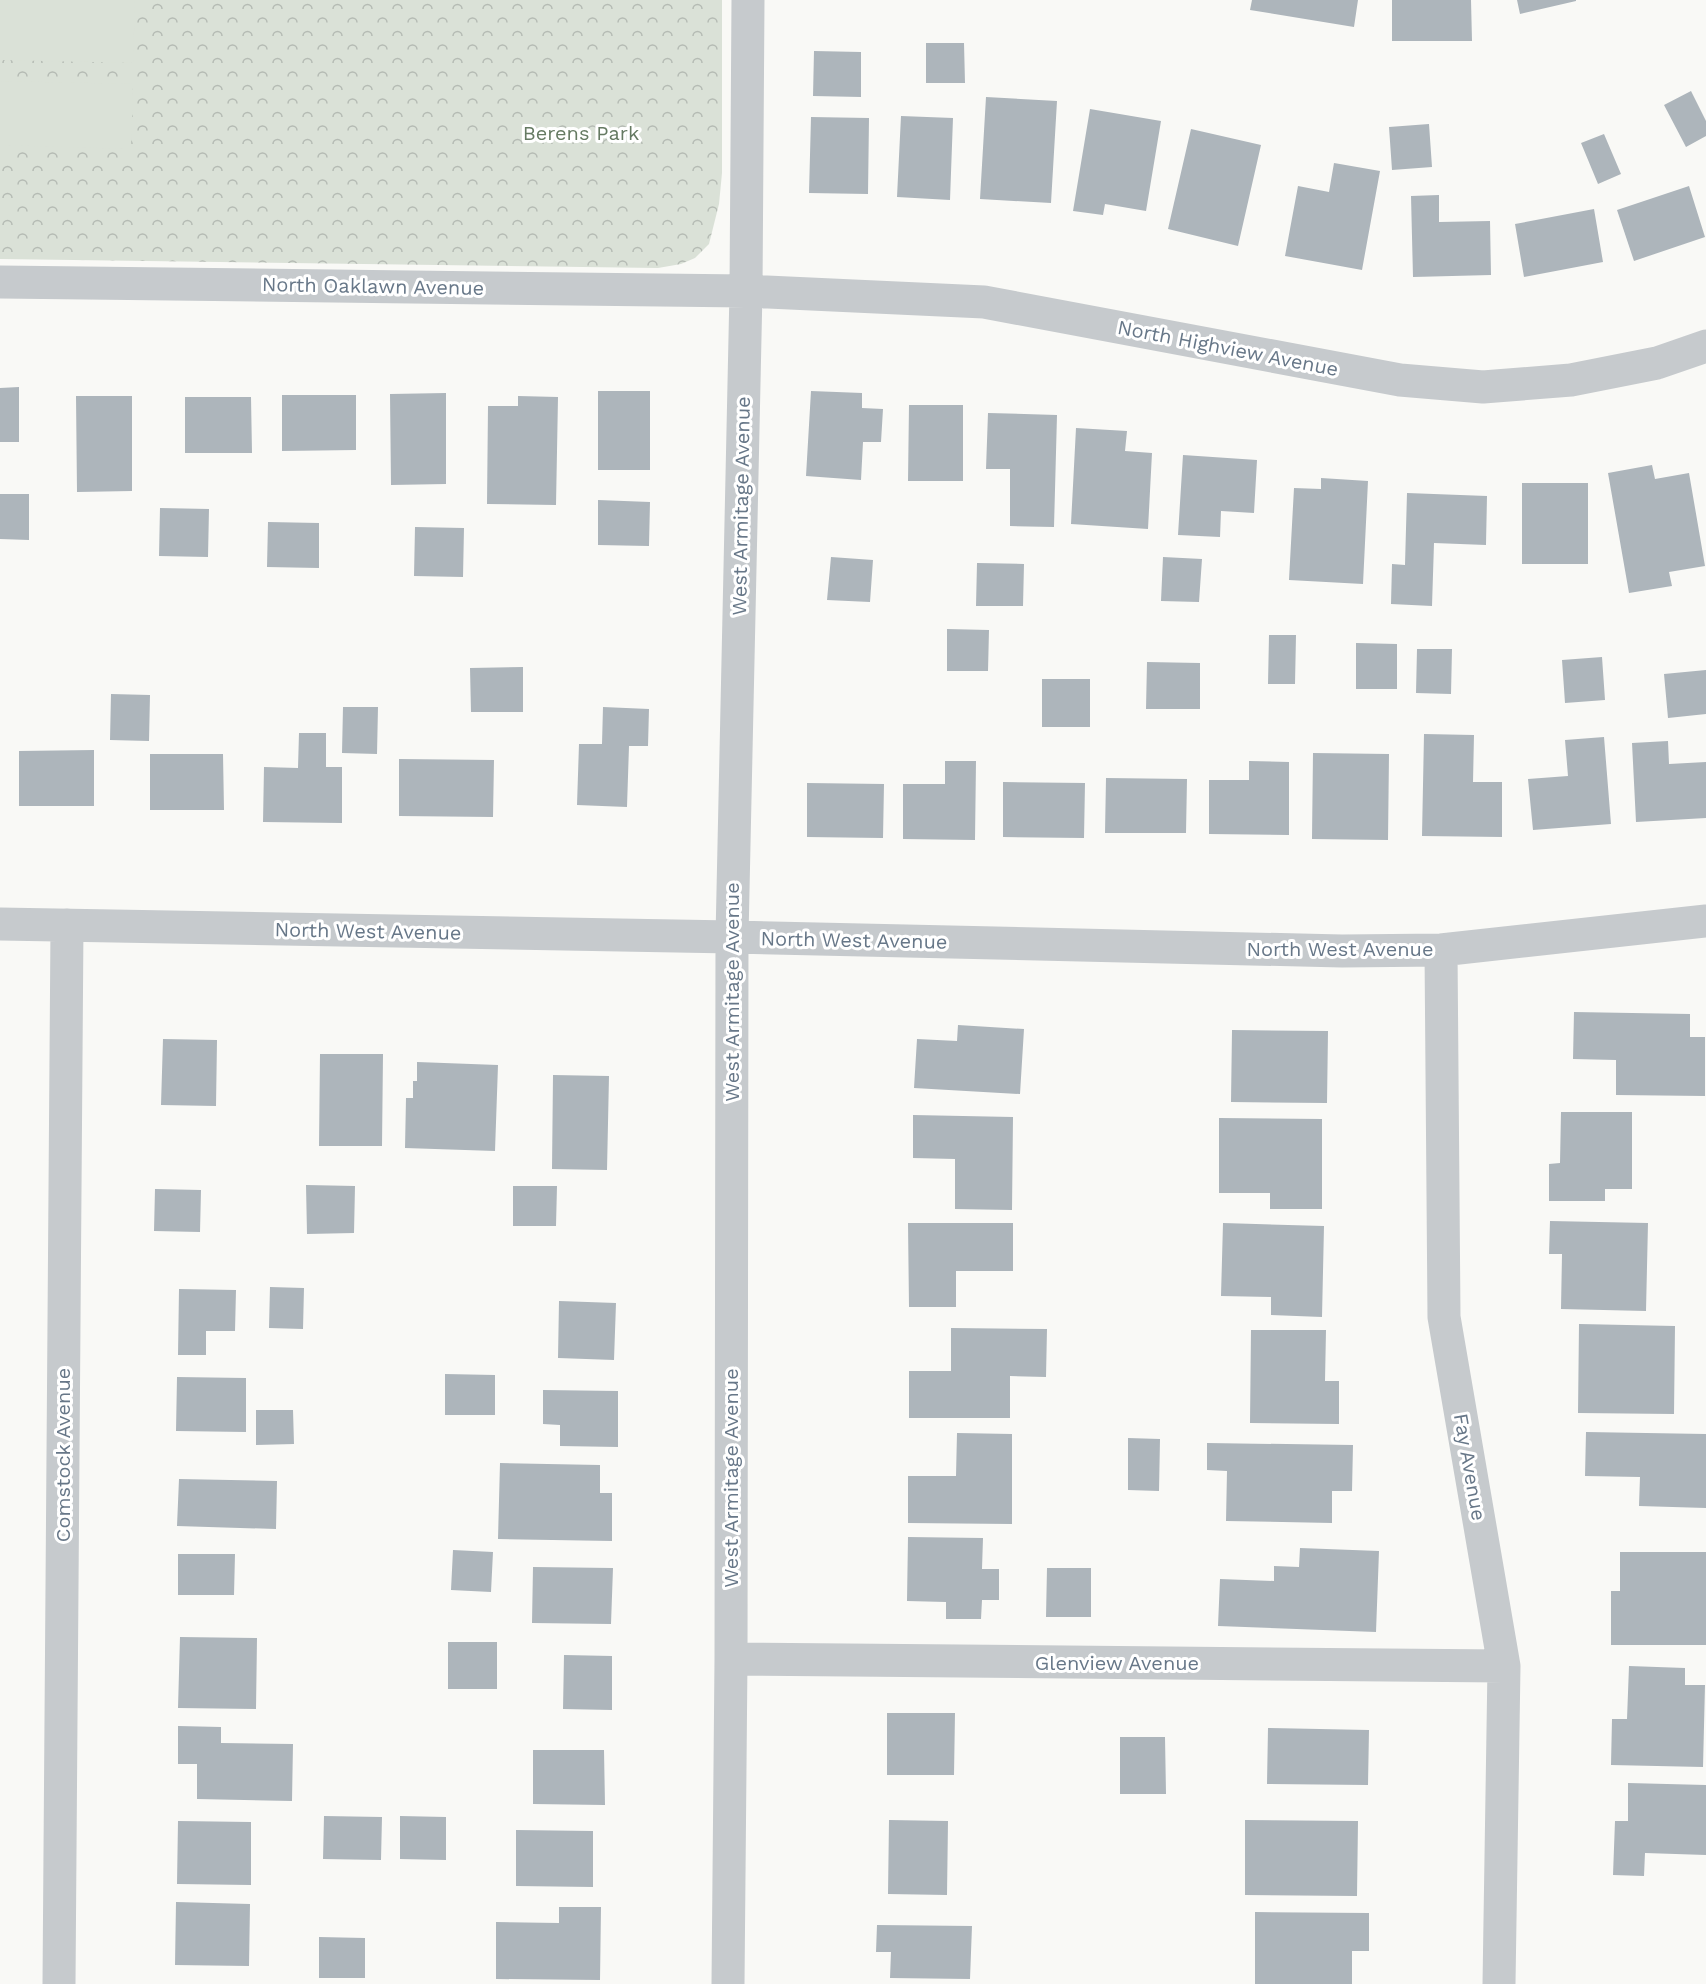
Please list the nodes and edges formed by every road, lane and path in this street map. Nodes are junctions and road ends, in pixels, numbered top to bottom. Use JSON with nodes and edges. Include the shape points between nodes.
{"nodes":[{"id":1,"x":748,"y":0,"type":"edge"},
{"id":2,"x":0,"y":282,"type":"edge"},
{"id":3,"x":746,"y":291,"type":"junction"},
{"id":4,"x":1706,"y":346,"type":"edge"},
{"id":5,"x":1706,"y":921,"type":"edge"},
{"id":6,"x":0,"y":924,"type":"edge"},
{"id":7,"x":67,"y":925,"type":"junction"},
{"id":8,"x":732,"y":937,"type":"junction"},
{"id":9,"x":1441,"y":950,"type":"junction"},
{"id":10,"x":731,"y":1659,"type":"junction"},
{"id":11,"x":1504,"y":1666,"type":"junction"},
{"id":12,"x":59,"y":1984,"type":"edge"},
{"id":13,"x":729,"y":1984,"type":"edge"},
{"id":14,"x":1499,"y":1984,"type":"edge"}],
"edges":[{"from":1,"to":3,"type":"street","name":"West Armitage Avenue"},
{"from":2,"to":3,"type":"street","name":"North Oaklawn Avenue"},
{"from":3,"to":4,"type":"street","name":"North Highview Avenue","via":[[984,303],[1400,380],[1483,387],[1571,380],[1657,363]]},
{"from":3,"to":8,"type":"street","name":"West Armitage Avenue"},
{"from":5,"to":9,"type":"street","name":"North West Avenue"},
{"from":6,"to":7,"type":"street","name":"North West Avenue"},
{"from":7,"to":8,"type":"street","name":"North West Avenue"},
{"from":7,"to":12,"type":"street","name":"Comstock Avenue"},
{"from":8,"to":9,"type":"street","name":"North West Avenue"},
{"from":8,"to":10,"type":"street","name":"West Armitage Avenue"},
{"from":9,"to":11,"type":"street","name":"Fay Avenue","via":[[1444,1317]]},
{"from":10,"to":11,"type":"street","name":"Glenview Avenue"},
{"from":10,"to":13,"type":"street","name":"West Armitage Avenue"},
{"from":11,"to":14,"type":"street","name":"Fay Avenue"}]}
